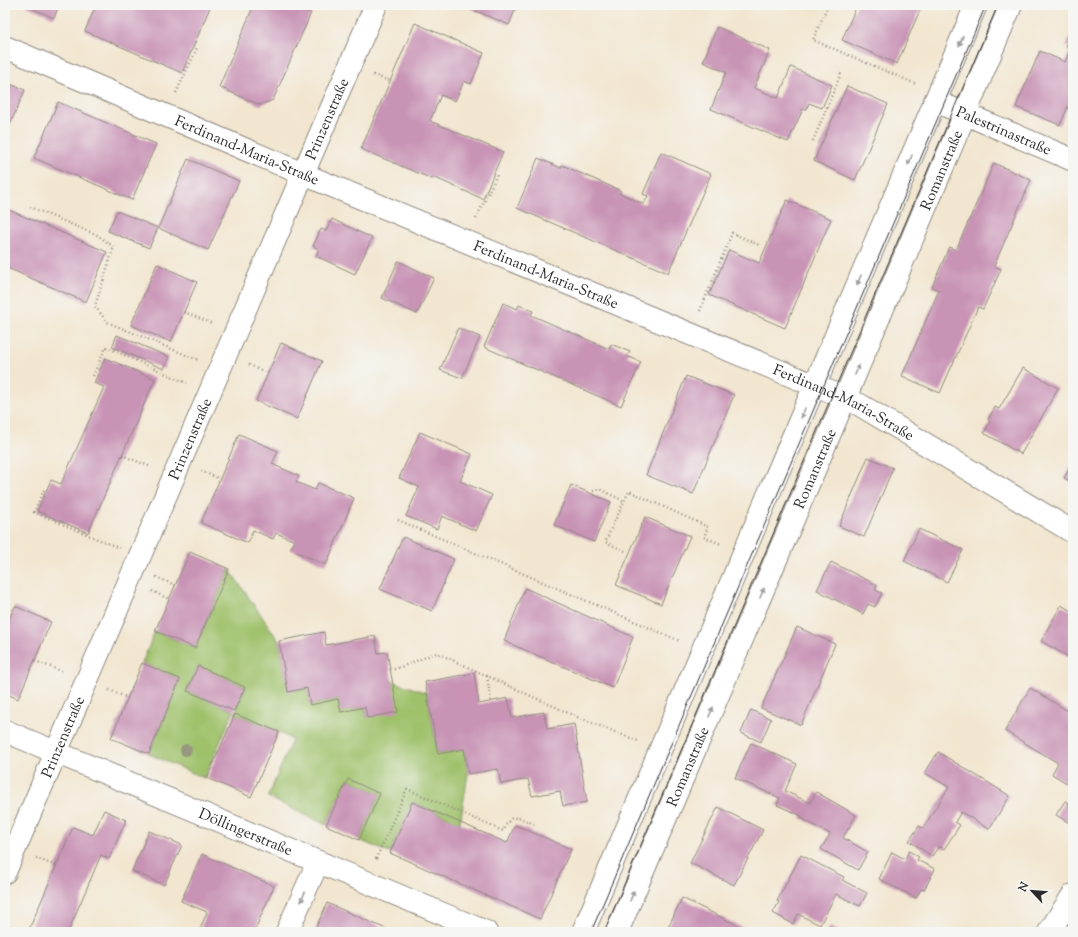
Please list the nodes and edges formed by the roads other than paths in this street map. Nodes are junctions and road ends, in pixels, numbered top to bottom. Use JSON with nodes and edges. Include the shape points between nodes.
{"nodes":[{"id":1,"x":376,"y":5,"type":"edge"},
{"id":2,"x":976,"y":5,"type":"edge"},
{"id":3,"x":1011,"y":5,"type":"edge"},
{"id":4,"x":5,"y":47,"type":"edge"},
{"id":5,"x":936,"y":98,"type":"junction"},
{"id":6,"x":964,"y":114,"type":"junction"},
{"id":7,"x":1073,"y":160,"type":"edge"},
{"id":8,"x":303,"y":174,"type":"junction"},
{"id":9,"x":814,"y":386,"type":"junction"},
{"id":10,"x":845,"y":398,"type":"junction"},
{"id":11,"x":1073,"y":532,"type":"edge"},
{"id":12,"x":5,"y":731,"type":"edge"},
{"id":13,"x":57,"y":752,"type":"junction"},
{"id":14,"x":318,"y":862,"type":"junction"},
{"id":15,"x":5,"y":872,"type":"edge"},
{"id":16,"x":1073,"y":895,"type":"edge"},
{"id":17,"x":288,"y":932,"type":"edge"},
{"id":18,"x":486,"y":932,"type":"edge"},
{"id":19,"x":583,"y":932,"type":"edge"},
{"id":20,"x":617,"y":932,"type":"edge"},
{"id":21,"x":1049,"y":932,"type":"edge"}],
"edges":[{"from":1,"to":8,"type":"street","name":"Prinzenstraße"},
{"from":2,"to":5,"type":"street","one_way":true},
{"from":3,"to":6,"type":"street","name":"Romanstraße"},
{"from":4,"to":8,"type":"street","name":"Ferdinand-Maria-Straße"},
{"from":5,"to":6,"type":"street","name":"Palestrinastraße"},
{"from":5,"to":9,"type":"street","one_way":true},
{"from":6,"to":7,"type":"street","name":"Palestrinastraße"},
{"from":10,"to":6,"type":"street","name":"Romanstraße","one_way":true},
{"from":8,"to":9,"type":"street","name":"Ferdinand-Maria-Straße"},
{"from":8,"to":13,"type":"street","name":"Prinzenstraße"},
{"from":9,"to":10,"type":"street","name":"Ferdinand-Maria-Straße"},
{"from":9,"to":19,"type":"street","one_way":true},
{"from":10,"to":11,"type":"street","name":"Ferdinand-Maria-Straße"},
{"from":20,"to":10,"type":"street","name":"Romanstraße","one_way":true},
{"from":12,"to":13,"type":"street","name":"Döllingerstraße"},
{"from":13,"to":14,"type":"street","name":"Döllingerstraße"},
{"from":13,"to":15,"type":"street","name":"Prinzenstraße"},
{"from":14,"to":17,"type":"street","one_way":true},
{"from":14,"to":18,"type":"street","name":"Döllingerstraße"},
{"from":16,"to":21,"type":"street"}]}
